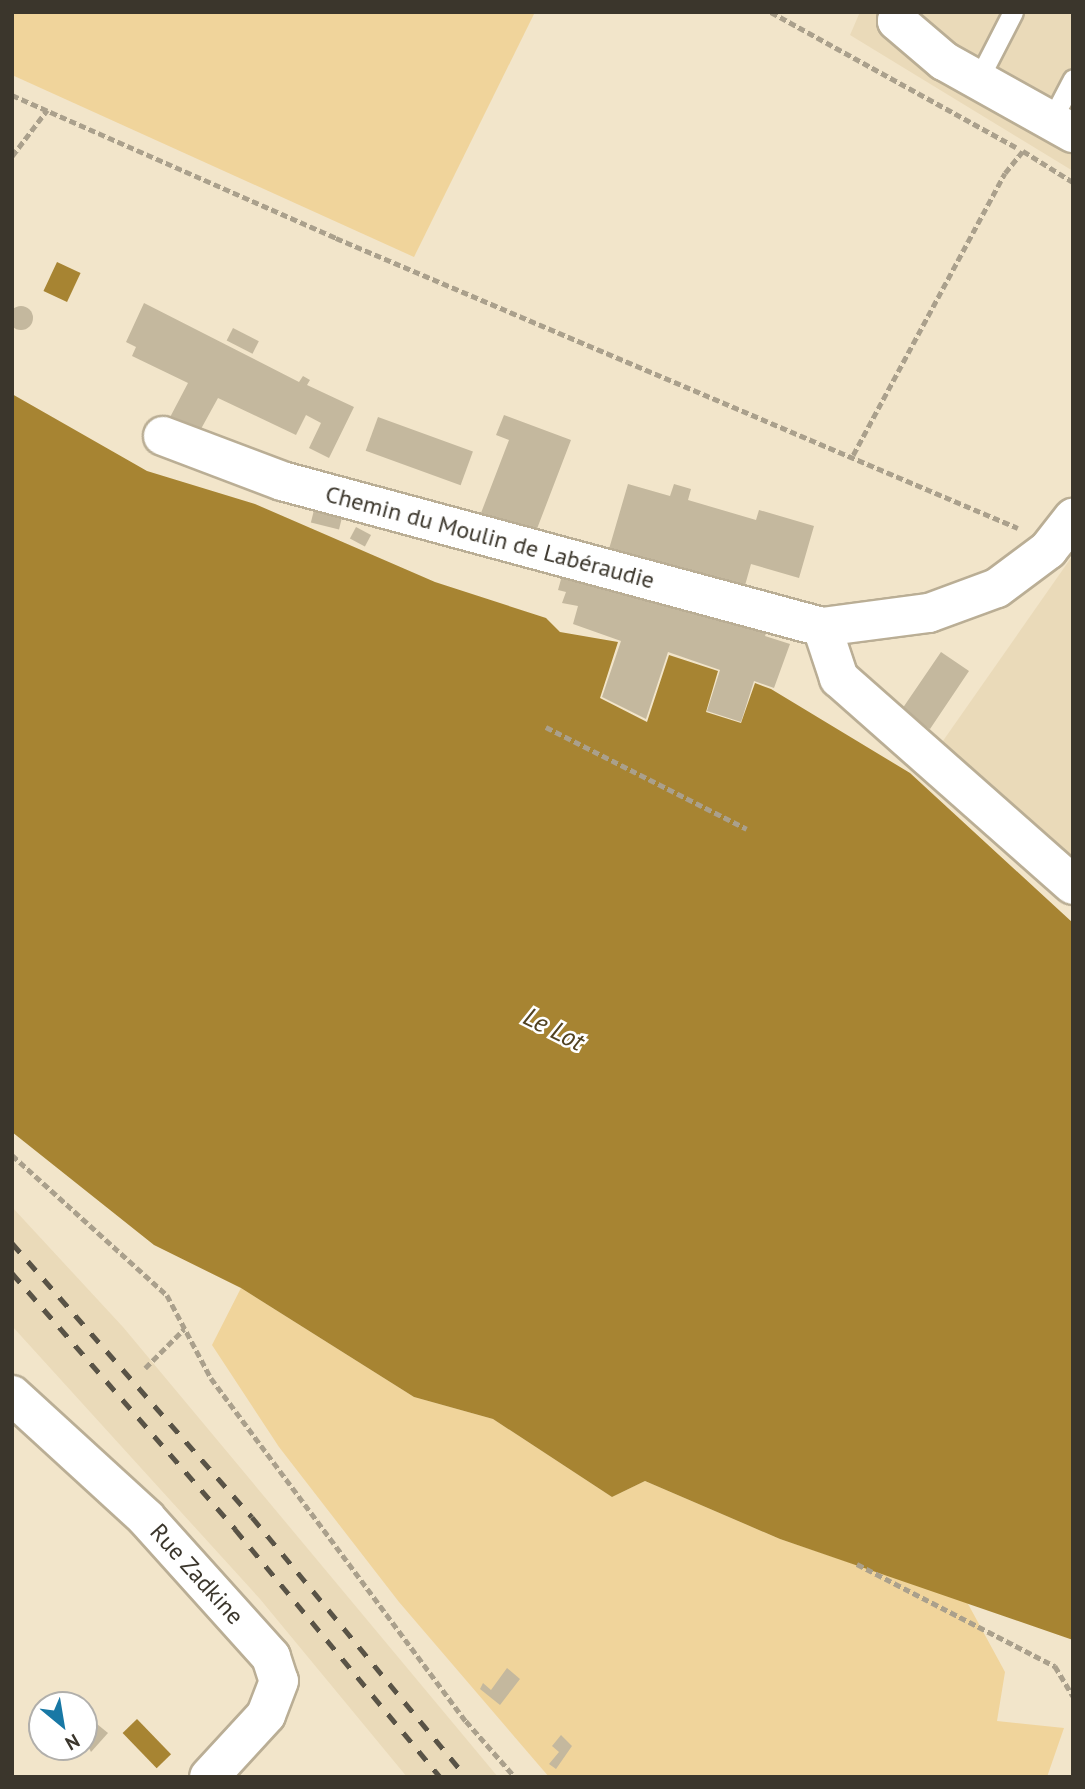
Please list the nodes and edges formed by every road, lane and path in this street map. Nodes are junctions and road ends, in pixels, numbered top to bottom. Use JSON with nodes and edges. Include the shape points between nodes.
{"nodes":[{"id":1,"x":771,"y":12,"type":"edge"},
{"id":2,"x":899,"y":12,"type":"edge"},
{"id":3,"x":1013,"y":12,"type":"edge"},
{"id":4,"x":1073,"y":79,"type":"edge"},
{"id":5,"x":978,"y":80,"type":"junction"},
{"id":6,"x":12,"y":95,"type":"edge"},
{"id":7,"x":47,"y":110,"type":"junction"},
{"id":8,"x":1062,"y":127,"type":"edge"},
{"id":9,"x":1023,"y":151,"type":"junction"},
{"id":10,"x":12,"y":156,"type":"edge"},
{"id":11,"x":1073,"y":182,"type":"edge"},
{"id":12,"x":163,"y":436,"type":"dead end"},
{"id":13,"x":853,"y":455,"type":"junction"},
{"id":14,"x":1073,"y":518,"type":"edge"},
{"id":15,"x":1030,"y":520,"type":"dead end"},
{"id":16,"x":822,"y":627,"type":"junction"},
{"id":17,"x":546,"y":727,"type":"dead end"},
{"id":18,"x":747,"y":829,"type":"dead end"},
{"id":19,"x":1073,"y":885,"type":"edge"},
{"id":20,"x":12,"y":1155,"type":"edge"},
{"id":21,"x":184,"y":1329,"type":"junction"},
{"id":22,"x":145,"y":1368,"type":"dead end"},
{"id":23,"x":12,"y":1395,"type":"edge"},
{"id":24,"x":857,"y":1564,"type":"dead end"},
{"id":25,"x":1073,"y":1696,"type":"edge"},
{"id":26,"x":209,"y":1777,"type":"edge"},
{"id":27,"x":515,"y":1777,"type":"edge"}],
"edges":[{"from":1,"to":9,"type":"path"},
{"from":2,"to":5,"type":"street","via":[[897,21],[944,61]]},
{"from":3,"to":5,"type":"lane"},
{"from":4,"to":8,"type":"lane"},
{"from":5,"to":8,"type":"street"},
{"from":6,"to":7,"type":"path"},
{"from":7,"to":10,"type":"path"},
{"from":7,"to":13,"type":"path","via":[[335,238]]},
{"from":9,"to":11,"type":"path"},
{"from":9,"to":13,"type":"path","via":[[1005,173]]},
{"from":12,"to":16,"type":"street","name":"Chemin du Moulin de Labéraudie","via":[[282,481]]},
{"from":13,"to":15,"type":"path","via":[[1020,529]]},
{"from":14,"to":16,"type":"street","name":"Chemin du Moulin de Labéraudie","via":[[1048,550],[997,588],[929,613]]},
{"from":16,"to":19,"type":"street","via":[[839,678]]},
{"from":17,"to":18,"type":"path"},
{"from":20,"to":21,"type":"path","via":[[167,1295]]},
{"from":21,"to":22,"type":"path"},
{"from":21,"to":27,"type":"path","via":[[227,1400],[466,1721]]},
{"from":23,"to":26,"type":"street","name":"Rue Zadkine","via":[[146,1518],[271,1657],[279,1681],[266,1715]]},
{"from":24,"to":25,"type":"path","via":[[1055,1666]]}]}
